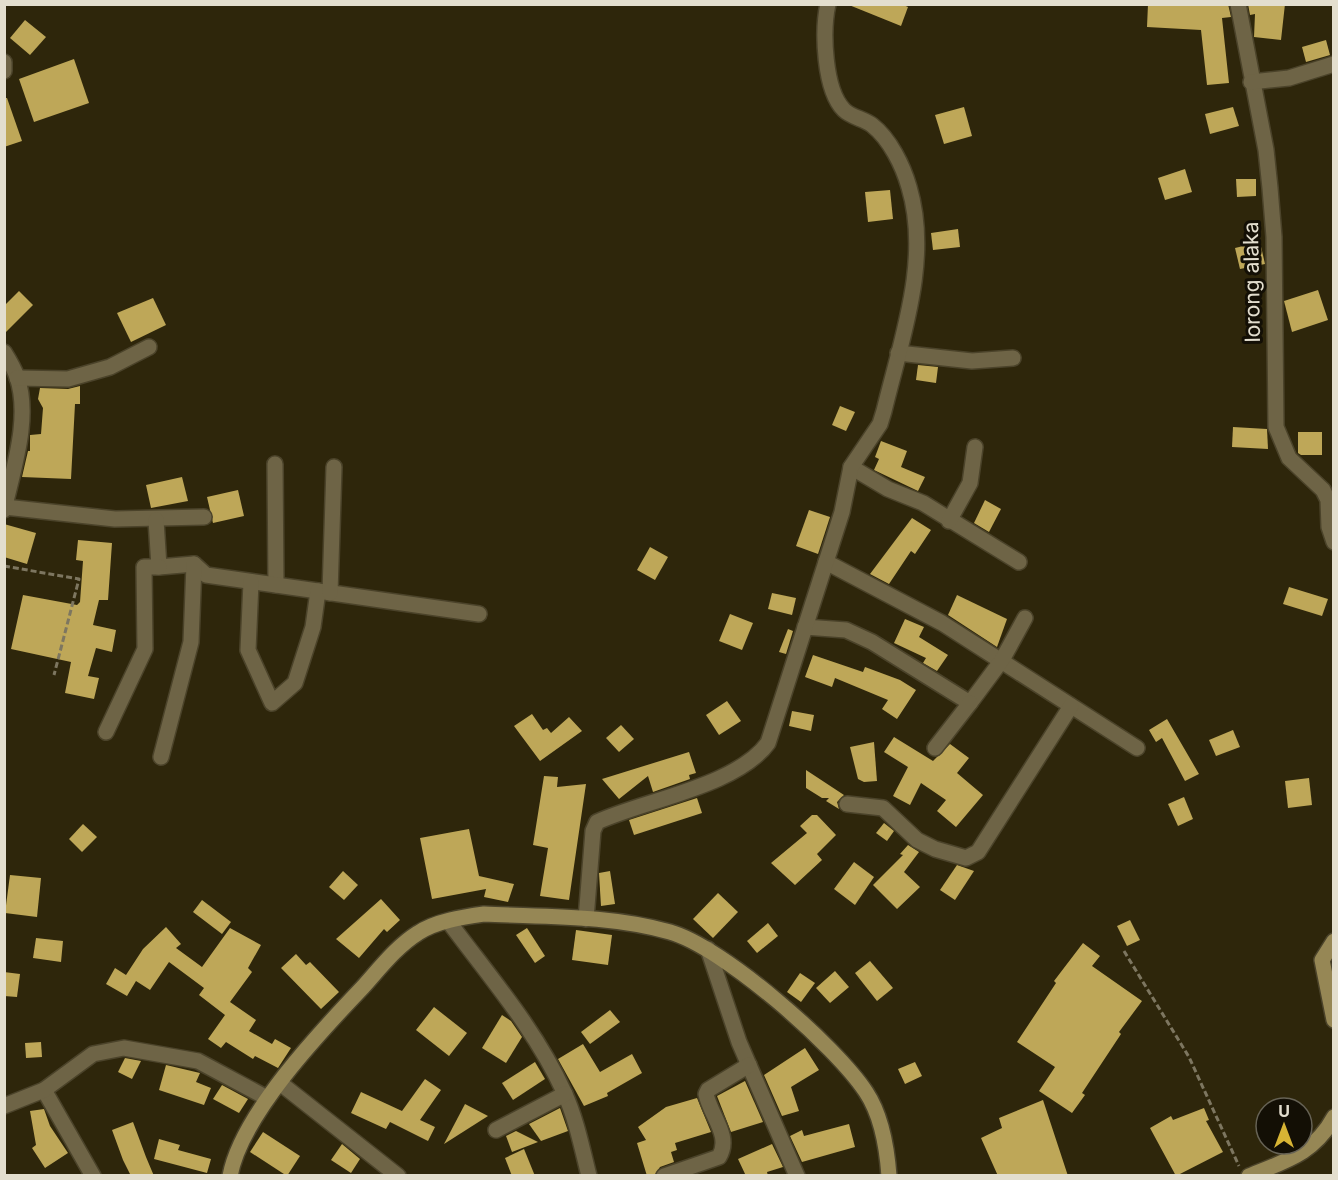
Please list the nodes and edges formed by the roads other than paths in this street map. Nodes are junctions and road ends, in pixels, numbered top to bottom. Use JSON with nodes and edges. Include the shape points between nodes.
{"nodes":[{"id":1,"x":828,"y":4,"type":"edge"},
{"id":2,"x":1238,"y":4,"type":"edge"},
{"id":3,"x":4,"y":62,"type":"edge"},
{"id":4,"x":1334,"y":64,"type":"edge"},
{"id":5,"x":4,"y":70,"type":"edge"},
{"id":6,"x":1251,"y":82,"type":"junction"},
{"id":7,"x":149,"y":347,"type":"dead end"},
{"id":8,"x":4,"y":352,"type":"edge"},
{"id":9,"x":898,"y":353,"type":"junction"},
{"id":10,"x":1013,"y":358,"type":"dead end"},
{"id":11,"x":17,"y":378,"type":"junction"},
{"id":12,"x":975,"y":447,"type":"dead end"},
{"id":13,"x":275,"y":464,"type":"dead end"},
{"id":14,"x":334,"y":467,"type":"dead end"},
{"id":15,"x":851,"y":467,"type":"junction"},
{"id":16,"x":5,"y":509,"type":"edge"},
{"id":17,"x":204,"y":517,"type":"dead end"},
{"id":18,"x":156,"y":520,"type":"junction"},
{"id":19,"x":949,"y":521,"type":"junction"},
{"id":20,"x":1334,"y":542,"type":"edge"},
{"id":21,"x":826,"y":562,"type":"junction"},
{"id":22,"x":1019,"y":562,"type":"dead end"},
{"id":23,"x":194,"y":564,"type":"junction"},
{"id":24,"x":159,"y":567,"type":"junction"},
{"id":25,"x":251,"y":582,"type":"junction"},
{"id":26,"x":276,"y":585,"type":"junction"},
{"id":27,"x":324,"y":592,"type":"junction"},
{"id":28,"x":479,"y":614,"type":"dead end"},
{"id":29,"x":1025,"y":618,"type":"dead end"},
{"id":30,"x":806,"y":627,"type":"junction"},
{"id":31,"x":1002,"y":660,"type":"junction"},
{"id":32,"x":970,"y":703,"type":"junction"},
{"id":33,"x":1071,"y":706,"type":"junction"},
{"id":34,"x":106,"y":732,"type":"dead end"},
{"id":35,"x":935,"y":748,"type":"dead end"},
{"id":36,"x":1137,"y":748,"type":"dead end"},
{"id":37,"x":161,"y":757,"type":"dead end"},
{"id":38,"x":847,"y":804,"type":"dead end"},
{"id":39,"x":586,"y":919,"type":"junction"},
{"id":40,"x":449,"y":922,"type":"junction"},
{"id":41,"x":1334,"y":941,"type":"edge"},
{"id":42,"x":708,"y":949,"type":"junction"},
{"id":43,"x":1334,"y":1020,"type":"edge"},
{"id":44,"x":749,"y":1065,"type":"junction"},
{"id":45,"x":280,"y":1083,"type":"junction"},
{"id":46,"x":53,"y":1085,"type":"junction"},
{"id":47,"x":565,"y":1094,"type":"junction"},
{"id":48,"x":267,"y":1098,"type":"junction"},
{"id":49,"x":4,"y":1106,"type":"edge"},
{"id":50,"x":1334,"y":1117,"type":"edge"},
{"id":51,"x":496,"y":1130,"type":"dead end"},
{"id":52,"x":93,"y":1176,"type":"edge"},
{"id":53,"x":230,"y":1176,"type":"edge"},
{"id":54,"x":399,"y":1176,"type":"edge"},
{"id":55,"x":588,"y":1176,"type":"edge"},
{"id":56,"x":664,"y":1176,"type":"edge"},
{"id":57,"x":797,"y":1176,"type":"edge"},
{"id":58,"x":889,"y":1176,"type":"edge"},
{"id":59,"x":1248,"y":1176,"type":"edge"}],
"edges":[{"from":1,"to":9,"type":"street","via":[[825,30],[834,96],[844,111],[872,125],[887,142],[900,163],[915,208],[915,265]]},
{"from":2,"to":6,"type":"street","name":"lorong alaka"},
{"from":3,"to":5,"type":"street"},
{"from":4,"to":6,"type":"street","via":[[1289,78]]},
{"from":6,"to":20,"type":"street","name":"lorong alaka","via":[[1266,150],[1271,198],[1276,427],[1289,458],[1323,490]]},
{"from":7,"to":11,"type":"street","via":[[110,367],[68,379]]},
{"from":8,"to":11,"type":"street"},
{"from":9,"to":10,"type":"street","via":[[972,361]]},
{"from":9,"to":15,"type":"street","via":[[880,424]]},
{"from":11,"to":16,"type":"street","via":[[21,427]]},
{"from":12,"to":19,"type":"street","via":[[970,483]]},
{"from":13,"to":26,"type":"street"},
{"from":14,"to":27,"type":"street"},
{"from":15,"to":19,"type":"street","via":[[888,489],[923,503]]},
{"from":15,"to":21,"type":"street","via":[[847,494]]},
{"from":16,"to":18,"type":"street"},
{"from":17,"to":18,"type":"street"},
{"from":18,"to":24,"type":"street"},
{"from":19,"to":22,"type":"street"},
{"from":21,"to":30,"type":"street"},
{"from":21,"to":31,"type":"street","via":[[942,623]]},
{"from":23,"to":24,"type":"street"},
{"from":23,"to":25,"type":"street","via":[[206,575]]},
{"from":23,"to":37,"type":"street","via":[[191,642]]},
{"from":24,"to":34,"type":"street","via":[[144,567],[145,649]]},
{"from":25,"to":26,"type":"street"},
{"from":25,"to":27,"type":"street","via":[[248,650],[272,703],[295,683]]},
{"from":26,"to":27,"type":"street"},
{"from":27,"to":28,"type":"street"},
{"from":29,"to":31,"type":"street"},
{"from":30,"to":32,"type":"street","via":[[846,630]]},
{"from":30,"to":39,"type":"street","via":[[768,743],[760,754],[739,768],[597,822]]},
{"from":31,"to":32,"type":"street"},
{"from":31,"to":33,"type":"street"},
{"from":32,"to":35,"type":"street"},
{"from":33,"to":36,"type":"street"},
{"from":33,"to":38,"type":"street","via":[[973,856],[961,857],[925,844],[883,808]]},
{"from":39,"to":40,"type":"street","via":[[484,914]]},
{"from":39,"to":42,"type":"street","via":[[670,932]]},
{"from":40,"to":45,"type":"street","via":[[419,932],[399,948],[326,1026]]},
{"from":40,"to":47,"type":"street","via":[[514,1010]]},
{"from":41,"to":43,"type":"street","via":[[1322,960]]},
{"from":42,"to":44,"type":"street"},
{"from":42,"to":58,"type":"street","via":[[818,1037],[846,1066],[868,1094],[880,1124]]},
{"from":44,"to":56,"type":"street","via":[[706,1094],[724,1138],[720,1157]]},
{"from":44,"to":57,"type":"street"},
{"from":45,"to":48,"type":"street"},
{"from":45,"to":54,"type":"street"},
{"from":46,"to":48,"type":"street","via":[[93,1054],[124,1048],[198,1061]]},
{"from":46,"to":49,"type":"street"},
{"from":46,"to":52,"type":"street"},
{"from":47,"to":51,"type":"street"},
{"from":47,"to":55,"type":"street"},
{"from":48,"to":53,"type":"street"},
{"from":50,"to":59,"type":"street","via":[[1327,1130],[1300,1155]]}]}
